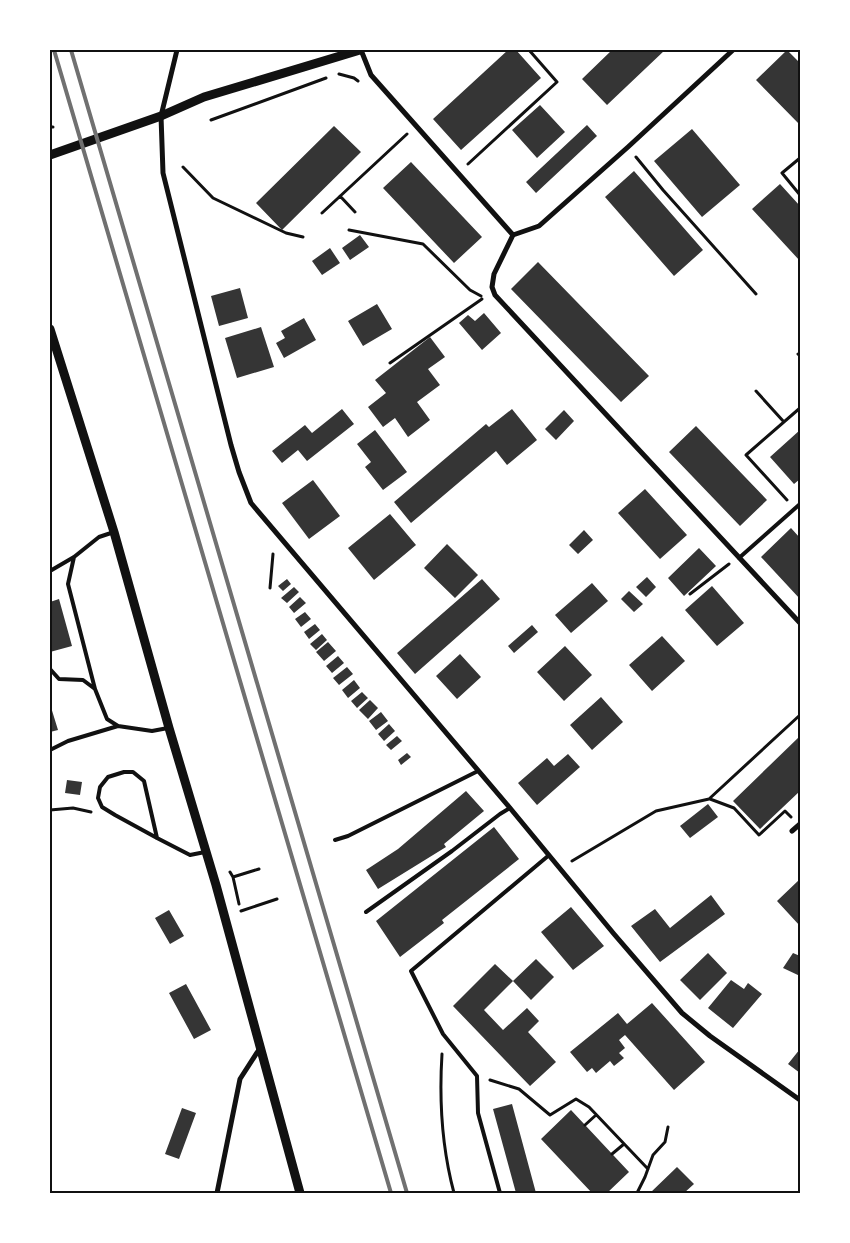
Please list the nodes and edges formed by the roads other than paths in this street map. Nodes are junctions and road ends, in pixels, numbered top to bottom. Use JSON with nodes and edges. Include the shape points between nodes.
{"nodes":[{"id":1,"x":176,"y":50,"type":"edge"},
{"id":2,"x":361,"y":50,"type":"edge"},
{"id":3,"x":732,"y":50,"type":"edge"},
{"id":4,"x":160,"y":116,"type":"junction"},
{"id":5,"x":50,"y":155,"type":"edge"},
{"id":6,"x":513,"y":235,"type":"junction"},
{"id":7,"x":50,"y":328,"type":"edge"},
{"id":8,"x":800,"y":504,"type":"edge"},
{"id":9,"x":114,"y":532,"type":"junction"},
{"id":10,"x":74,"y":557,"type":"junction"},
{"id":11,"x":740,"y":558,"type":"junction"},
{"id":12,"x":50,"y":571,"type":"edge"},
{"id":13,"x":800,"y":623,"type":"edge"},
{"id":14,"x":50,"y":670,"type":"edge"},
{"id":15,"x":95,"y":688,"type":"junction"},
{"id":16,"x":118,"y":726,"type":"junction"},
{"id":17,"x":169,"y":728,"type":"junction"},
{"id":18,"x":50,"y":750,"type":"edge"},
{"id":19,"x":478,"y":770,"type":"junction"},
{"id":20,"x":510,"y":808,"type":"junction"},
{"id":21,"x":800,"y":824,"type":"edge"},
{"id":22,"x":792,"y":831,"type":"dead end"},
{"id":23,"x":157,"y":838,"type":"junction"},
{"id":24,"x":335,"y":840,"type":"dead end"},
{"id":25,"x":206,"y":852,"type":"junction"},
{"id":26,"x":548,"y":856,"type":"junction"},
{"id":27,"x":366,"y":912,"type":"dead end"},
{"id":28,"x":260,"y":1047,"type":"junction"},
{"id":29,"x":800,"y":1100,"type":"edge"},
{"id":30,"x":217,"y":1193,"type":"edge"},
{"id":31,"x":300,"y":1193,"type":"edge"},
{"id":32,"x":500,"y":1193,"type":"edge"}],
"edges":[{"from":1,"to":4,"type":"street"},
{"from":2,"to":4,"type":"street","via":[[204,97]]},
{"from":2,"to":6,"type":"street","via":[[371,75]]},
{"from":3,"to":6,"type":"street","via":[[539,226]]},
{"from":4,"to":5,"type":"street"},
{"from":4,"to":19,"type":"street","via":[[163,173],[177,234],[238,472],[251,503]]},
{"from":6,"to":11,"type":"street","via":[[494,274],[492,287],[495,295]]},
{"from":7,"to":9,"type":"street"},
{"from":8,"to":11,"type":"lane"},
{"from":9,"to":10,"type":"lane","via":[[99,537]]},
{"from":9,"to":17,"type":"street"},
{"from":10,"to":12,"type":"lane"},
{"from":10,"to":15,"type":"lane","via":[[68,584]]},
{"from":11,"to":13,"type":"street"},
{"from":14,"to":15,"type":"lane","via":[[59,678],[83,680]]},
{"from":15,"to":16,"type":"lane","via":[[107,719]]},
{"from":16,"to":17,"type":"lane","via":[[152,731]]},
{"from":16,"to":18,"type":"lane"},
{"from":17,"to":25,"type":"street"},
{"from":19,"to":20,"type":"street"},
{"from":19,"to":24,"type":"lane"},
{"from":20,"to":26,"type":"street"},
{"from":20,"to":27,"type":"lane"},
{"from":21,"to":22,"type":"street"},
{"from":23,"to":23,"type":"lane","via":[[102,806],[98,798],[100,787],[108,777],[133,772],[144,781]]},
{"from":23,"to":25,"type":"lane","via":[[190,855]]},
{"from":25,"to":28,"type":"street"},
{"from":26,"to":29,"type":"street","via":[[682,1013]]},
{"from":26,"to":32,"type":"lane","via":[[411,971],[443,1034],[477,1076],[478,1113]]},
{"from":28,"to":30,"type":"street","via":[[240,1079]]},
{"from":28,"to":31,"type":"street"}]}
